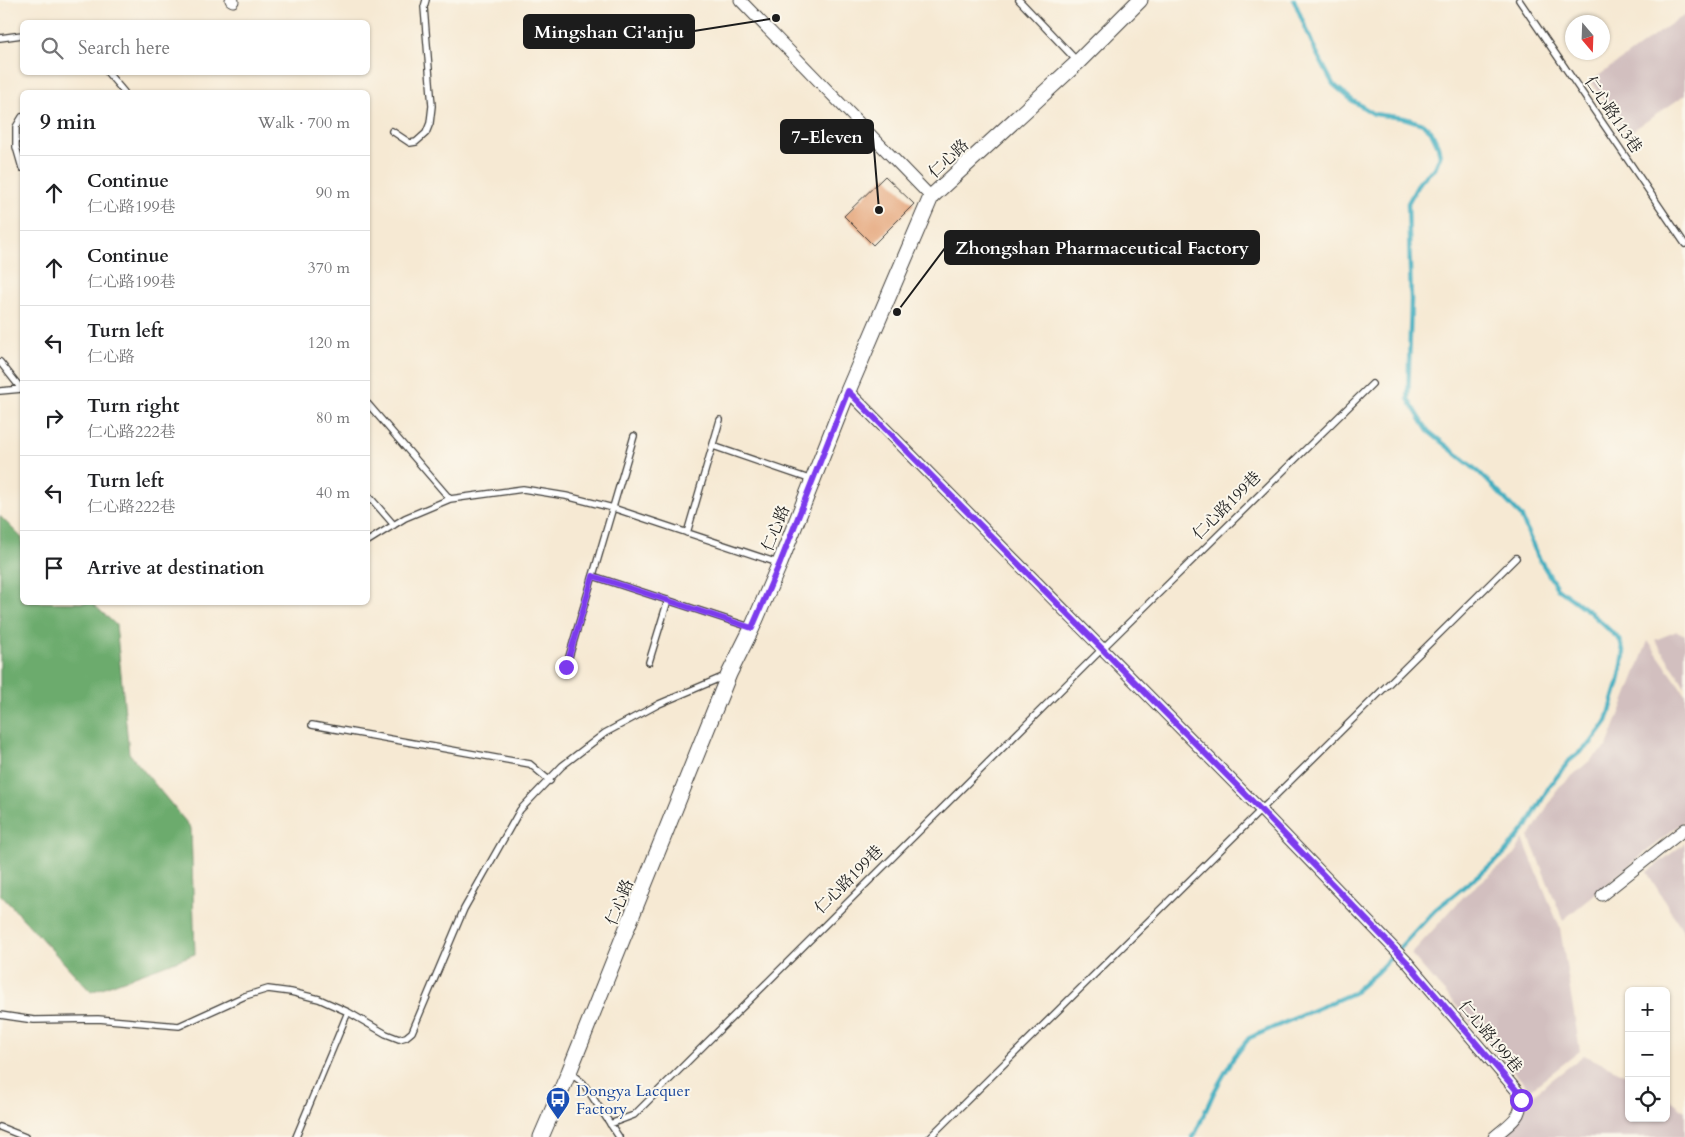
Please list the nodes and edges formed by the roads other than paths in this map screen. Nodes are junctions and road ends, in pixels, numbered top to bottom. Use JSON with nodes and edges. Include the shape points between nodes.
{"nodes":[{"id":1,"x":426,"y":0,"type":"edge"},
{"id":2,"x":740,"y":0,"type":"edge"},
{"id":3,"x":1019,"y":0,"type":"edge"},
{"id":4,"x":1140,"y":0,"type":"edge"},
{"id":5,"x":1519,"y":0,"type":"edge"},
{"id":6,"x":20,"y":35,"type":"edge"},
{"id":7,"x":0,"y":38,"type":"edge"},
{"id":8,"x":1078,"y":62,"type":"junction"},
{"id":9,"x":110,"y":75,"type":"edge"},
{"id":10,"x":122,"y":90,"type":"edge"},
{"id":11,"x":20,"y":119,"type":"edge"},
{"id":12,"x":392,"y":131,"type":"dead end"},
{"id":13,"x":20,"y":161,"type":"edge"},
{"id":14,"x":932,"y":197,"type":"junction"},
{"id":15,"x":1685,"y":244,"type":"edge"},
{"id":16,"x":0,"y":362,"type":"edge"},
{"id":17,"x":1372,"y":384,"type":"dead end"},
{"id":18,"x":20,"y":387,"type":"edge"},
{"id":19,"x":20,"y":388,"type":"edge"},
{"id":20,"x":0,"y":391,"type":"edge"},
{"id":21,"x":848,"y":391,"type":"junction"},
{"id":22,"x":370,"y":406,"type":"edge"},
{"id":23,"x":720,"y":420,"type":"dead end"},
{"id":24,"x":634,"y":436,"type":"dead end"},
{"id":25,"x":713,"y":446,"type":"junction"},
{"id":26,"x":813,"y":480,"type":"junction"},
{"id":27,"x":370,"y":497,"type":"edge"},
{"id":28,"x":450,"y":499,"type":"junction"},
{"id":29,"x":613,"y":508,"type":"junction"},
{"id":30,"x":394,"y":525,"type":"junction"},
{"id":31,"x":687,"y":533,"type":"junction"},
{"id":32,"x":370,"y":539,"type":"edge"},
{"id":33,"x":1516,"y":558,"type":"dead end"},
{"id":34,"x":780,"y":563,"type":"junction"},
{"id":35,"x":593,"y":576,"type":"junction"},
{"id":36,"x":668,"y":600,"type":"junction"},
{"id":37,"x":752,"y":628,"type":"junction"},
{"id":38,"x":1102,"y":649,"type":"junction"},
{"id":39,"x":648,"y":662,"type":"dead end"},
{"id":40,"x":566,"y":667,"type":"dead end"},
{"id":41,"x":729,"y":674,"type":"junction"},
{"id":42,"x":312,"y":725,"type":"dead end"},
{"id":43,"x":550,"y":781,"type":"junction"},
{"id":44,"x":1260,"y":809,"type":"junction"},
{"id":45,"x":1685,"y":829,"type":"edge"},
{"id":46,"x":1602,"y":895,"type":"dead end"},
{"id":47,"x":348,"y":1012,"type":"junction"},
{"id":48,"x":0,"y":1015,"type":"edge"},
{"id":49,"x":569,"y":1072,"type":"junction"},
{"id":50,"x":610,"y":1124,"type":"junction"},
{"id":51,"x":0,"y":1127,"type":"edge"},
{"id":52,"x":24,"y":1137,"type":"edge"},
{"id":53,"x":296,"y":1137,"type":"edge"},
{"id":54,"x":541,"y":1137,"type":"edge"},
{"id":55,"x":619,"y":1137,"type":"edge"},
{"id":56,"x":930,"y":1137,"type":"edge"},
{"id":57,"x":1494,"y":1137,"type":"edge"}],
"edges":[{"from":1,"to":12,"type":"lane","via":[[432,106],[430,122],[426,133],[416,142]]},
{"from":2,"to":14,"type":"street"},
{"from":3,"to":8,"type":"lane"},
{"from":4,"to":8,"type":"street","name":"仁心路"},
{"from":5,"to":15,"type":"lane","name":"仁心路113巷"},
{"from":6,"to":7,"type":"lane"},
{"from":8,"to":14,"type":"street","name":"仁心路"},
{"from":9,"to":10,"type":"lane"},
{"from":11,"to":13,"type":"lane","via":[[16,126],[16,147]]},
{"from":14,"to":21,"type":"street","name":"仁心路"},
{"from":16,"to":18,"type":"lane"},
{"from":17,"to":38,"type":"lane","name":"仁心路199巷"},
{"from":19,"to":20,"type":"lane"},
{"from":21,"to":26,"type":"street","name":"仁心路"},
{"from":21,"to":38,"type":"street"},
{"from":22,"to":28,"type":"lane"},
{"from":23,"to":25,"type":"lane"},
{"from":24,"to":29,"type":"lane"},
{"from":25,"to":26,"type":"lane"},
{"from":25,"to":31,"type":"lane"},
{"from":26,"to":34,"type":"street","name":"仁心路"},
{"from":27,"to":30,"type":"lane"},
{"from":28,"to":29,"type":"lane","via":[[523,489]]},
{"from":28,"to":30,"type":"lane"},
{"from":29,"to":31,"type":"lane"},
{"from":29,"to":35,"type":"lane"},
{"from":30,"to":32,"type":"lane"},
{"from":31,"to":34,"type":"lane"},
{"from":33,"to":44,"type":"lane"},
{"from":34,"to":37,"type":"street","name":"仁心路"},
{"from":35,"to":36,"type":"lane"},
{"from":35,"to":40,"type":"lane"},
{"from":36,"to":37,"type":"lane"},
{"from":36,"to":39,"type":"lane"},
{"from":37,"to":41,"type":"street","name":"仁心路"},
{"from":38,"to":44,"type":"street"},
{"from":38,"to":50,"type":"lane","name":"仁心路199巷","via":[[634,1115]]},
{"from":41,"to":43,"type":"lane","via":[[659,704],[605,733],[562,766]]},
{"from":41,"to":49,"type":"street","name":"仁心路"},
{"from":42,"to":43,"type":"lane","via":[[530,764]]},
{"from":43,"to":47,"type":"lane","via":[[520,810],[464,909],[412,1032],[399,1039]]},
{"from":44,"to":56,"type":"lane"},
{"from":44,"to":57,"type":"street","name":"仁心路199巷","via":[[1403,958],[1517,1091],[1522,1108]]},
{"from":45,"to":46,"type":"street"},
{"from":47,"to":48,"type":"lane","via":[[319,999],[268,990],[245,996],[180,1026],[98,1019],[34,1020]]},
{"from":47,"to":53,"type":"lane"},
{"from":49,"to":50,"type":"lane","via":[[583,1083]]},
{"from":49,"to":54,"type":"street","name":"仁心路"},
{"from":50,"to":55,"type":"lane"},
{"from":51,"to":52,"type":"lane"}]}
